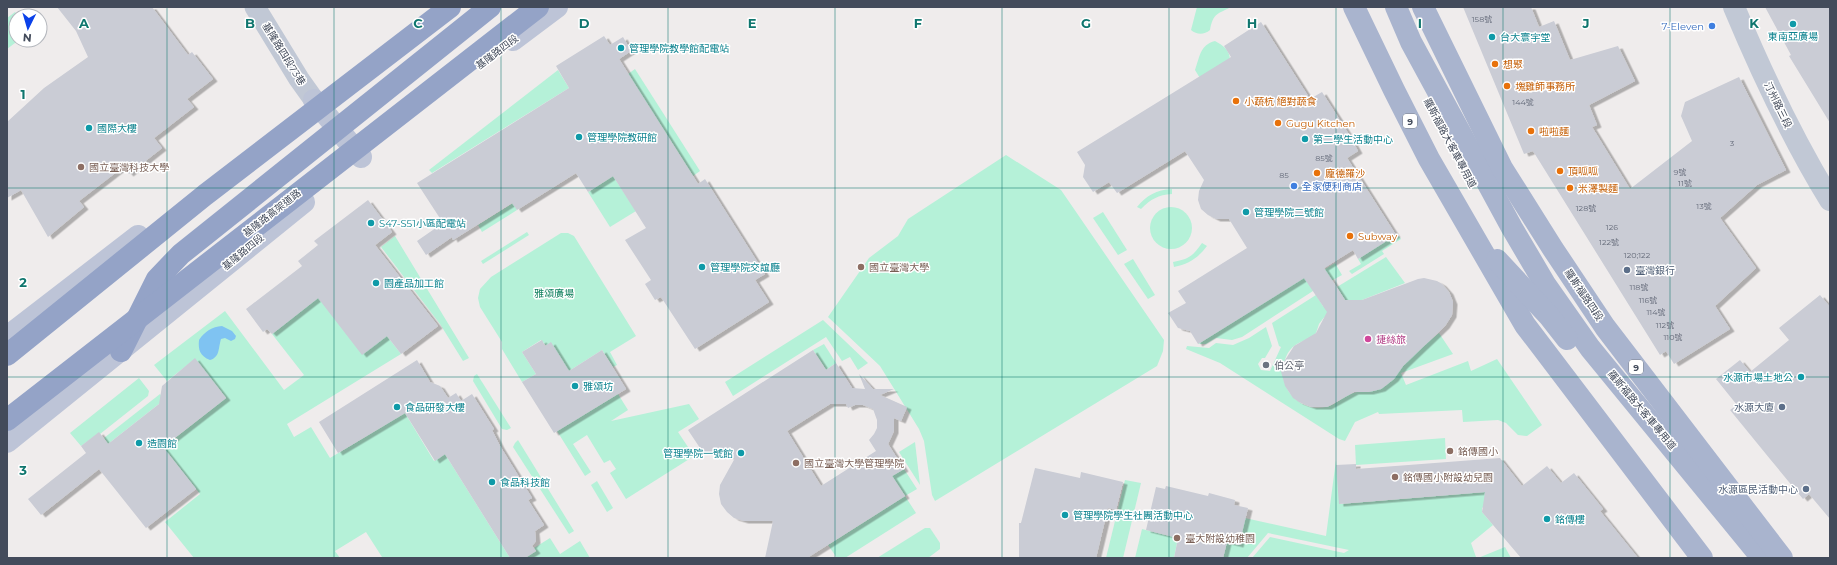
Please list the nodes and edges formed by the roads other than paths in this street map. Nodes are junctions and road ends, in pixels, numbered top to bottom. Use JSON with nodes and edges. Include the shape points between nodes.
{"nodes":[{"id":1,"x":255,"y":7,"type":"edge"},
{"id":2,"x":433,"y":7,"type":"edge"},
{"id":3,"x":450,"y":7,"type":"edge"},
{"id":4,"x":490,"y":7,"type":"edge"},
{"id":5,"x":538,"y":7,"type":"edge"},
{"id":6,"x":557,"y":7,"type":"edge"},
{"id":7,"x":1354,"y":7,"type":"edge"},
{"id":8,"x":1385,"y":7,"type":"edge"},
{"id":9,"x":1396,"y":7,"type":"edge"},
{"id":10,"x":1423,"y":7,"type":"edge"},
{"id":11,"x":1734,"y":7,"type":"edge"},
{"id":12,"x":314,"y":100,"type":"junction"},
{"id":13,"x":338,"y":129,"type":"junction"},
{"id":14,"x":361,"y":157,"type":"junction"},
{"id":15,"x":1502,"y":168,"type":"junction"},
{"id":16,"x":1830,"y":200,"type":"edge"},
{"id":17,"x":1470,"y":232,"type":"junction"},
{"id":18,"x":1530,"y":257,"type":"junction"},
{"id":19,"x":1549,"y":316,"type":"junction"},
{"id":20,"x":7,"y":337,"type":"edge"},
{"id":21,"x":121,"y":350,"type":"junction"},
{"id":22,"x":7,"y":355,"type":"edge"},
{"id":23,"x":7,"y":420,"type":"edge"},
{"id":24,"x":7,"y":442,"type":"edge"},
{"id":25,"x":1702,"y":558,"type":"edge"},
{"id":26,"x":1750,"y":558,"type":"edge"},
{"id":27,"x":1762,"y":558,"type":"edge"},
{"id":28,"x":1782,"y":558,"type":"edge"}],
"edges":[{"from":1,"to":12,"type":"street","name":"基隆路四段73巷"},
{"from":2,"to":12,"type":"main road"},
{"from":3,"to":22,"type":"highway","via":[[205,195]]},
{"from":4,"to":13,"type":"highway"},
{"from":5,"to":23,"type":"highway","name":"基隆路高架道路"},
{"from":6,"to":14,"type":"main road","name":"基隆路四段","via":[[416,112]]},
{"from":7,"to":17,"type":"main road","number":"9","via":[[1401,104]]},
{"from":8,"to":19,"type":"main road","name":"羅斯福路大客車專用道","number":"9","via":[[1419,83],[1480,199]]},
{"from":9,"to":18,"type":"main road","name":"羅斯福路大客車專用道","number":"9","via":[[1411,42]]},
{"from":10,"to":15,"type":"main road","name":"羅斯福路四段","number":"9"},
{"from":11,"to":16,"type":"street","name":"汀州路三段","via":[[1782,114]]},
{"from":12,"to":13,"type":"main road"},
{"from":12,"to":20,"type":"main road"},
{"from":13,"to":14,"type":"main road"},
{"from":13,"to":21,"type":"highway","via":[[171,264],[157,279]]},
{"from":14,"to":21,"type":"main road","name":"基隆路四段"},
{"from":15,"to":18,"type":"main road","name":"羅斯福路大客車專用道","number":"9"},
{"from":15,"to":28,"type":"main road","name":"羅斯福路四段","number":"9","via":[[1605,327]]},
{"from":17,"to":19,"type":"main road","name":"羅斯福路大客車專用道","number":"9"},
{"from":17,"to":25,"type":"main road","number":"9","via":[[1526,326]]},
{"from":18,"to":27,"type":"main road","name":"羅斯福路大客車專用道","number":"9","via":[[1590,348]]},
{"from":19,"to":26,"type":"main road","name":"羅斯福路大客車專用道","number":"9"},
{"from":21,"to":24,"type":"main road","name":"基隆路四段"}]}
